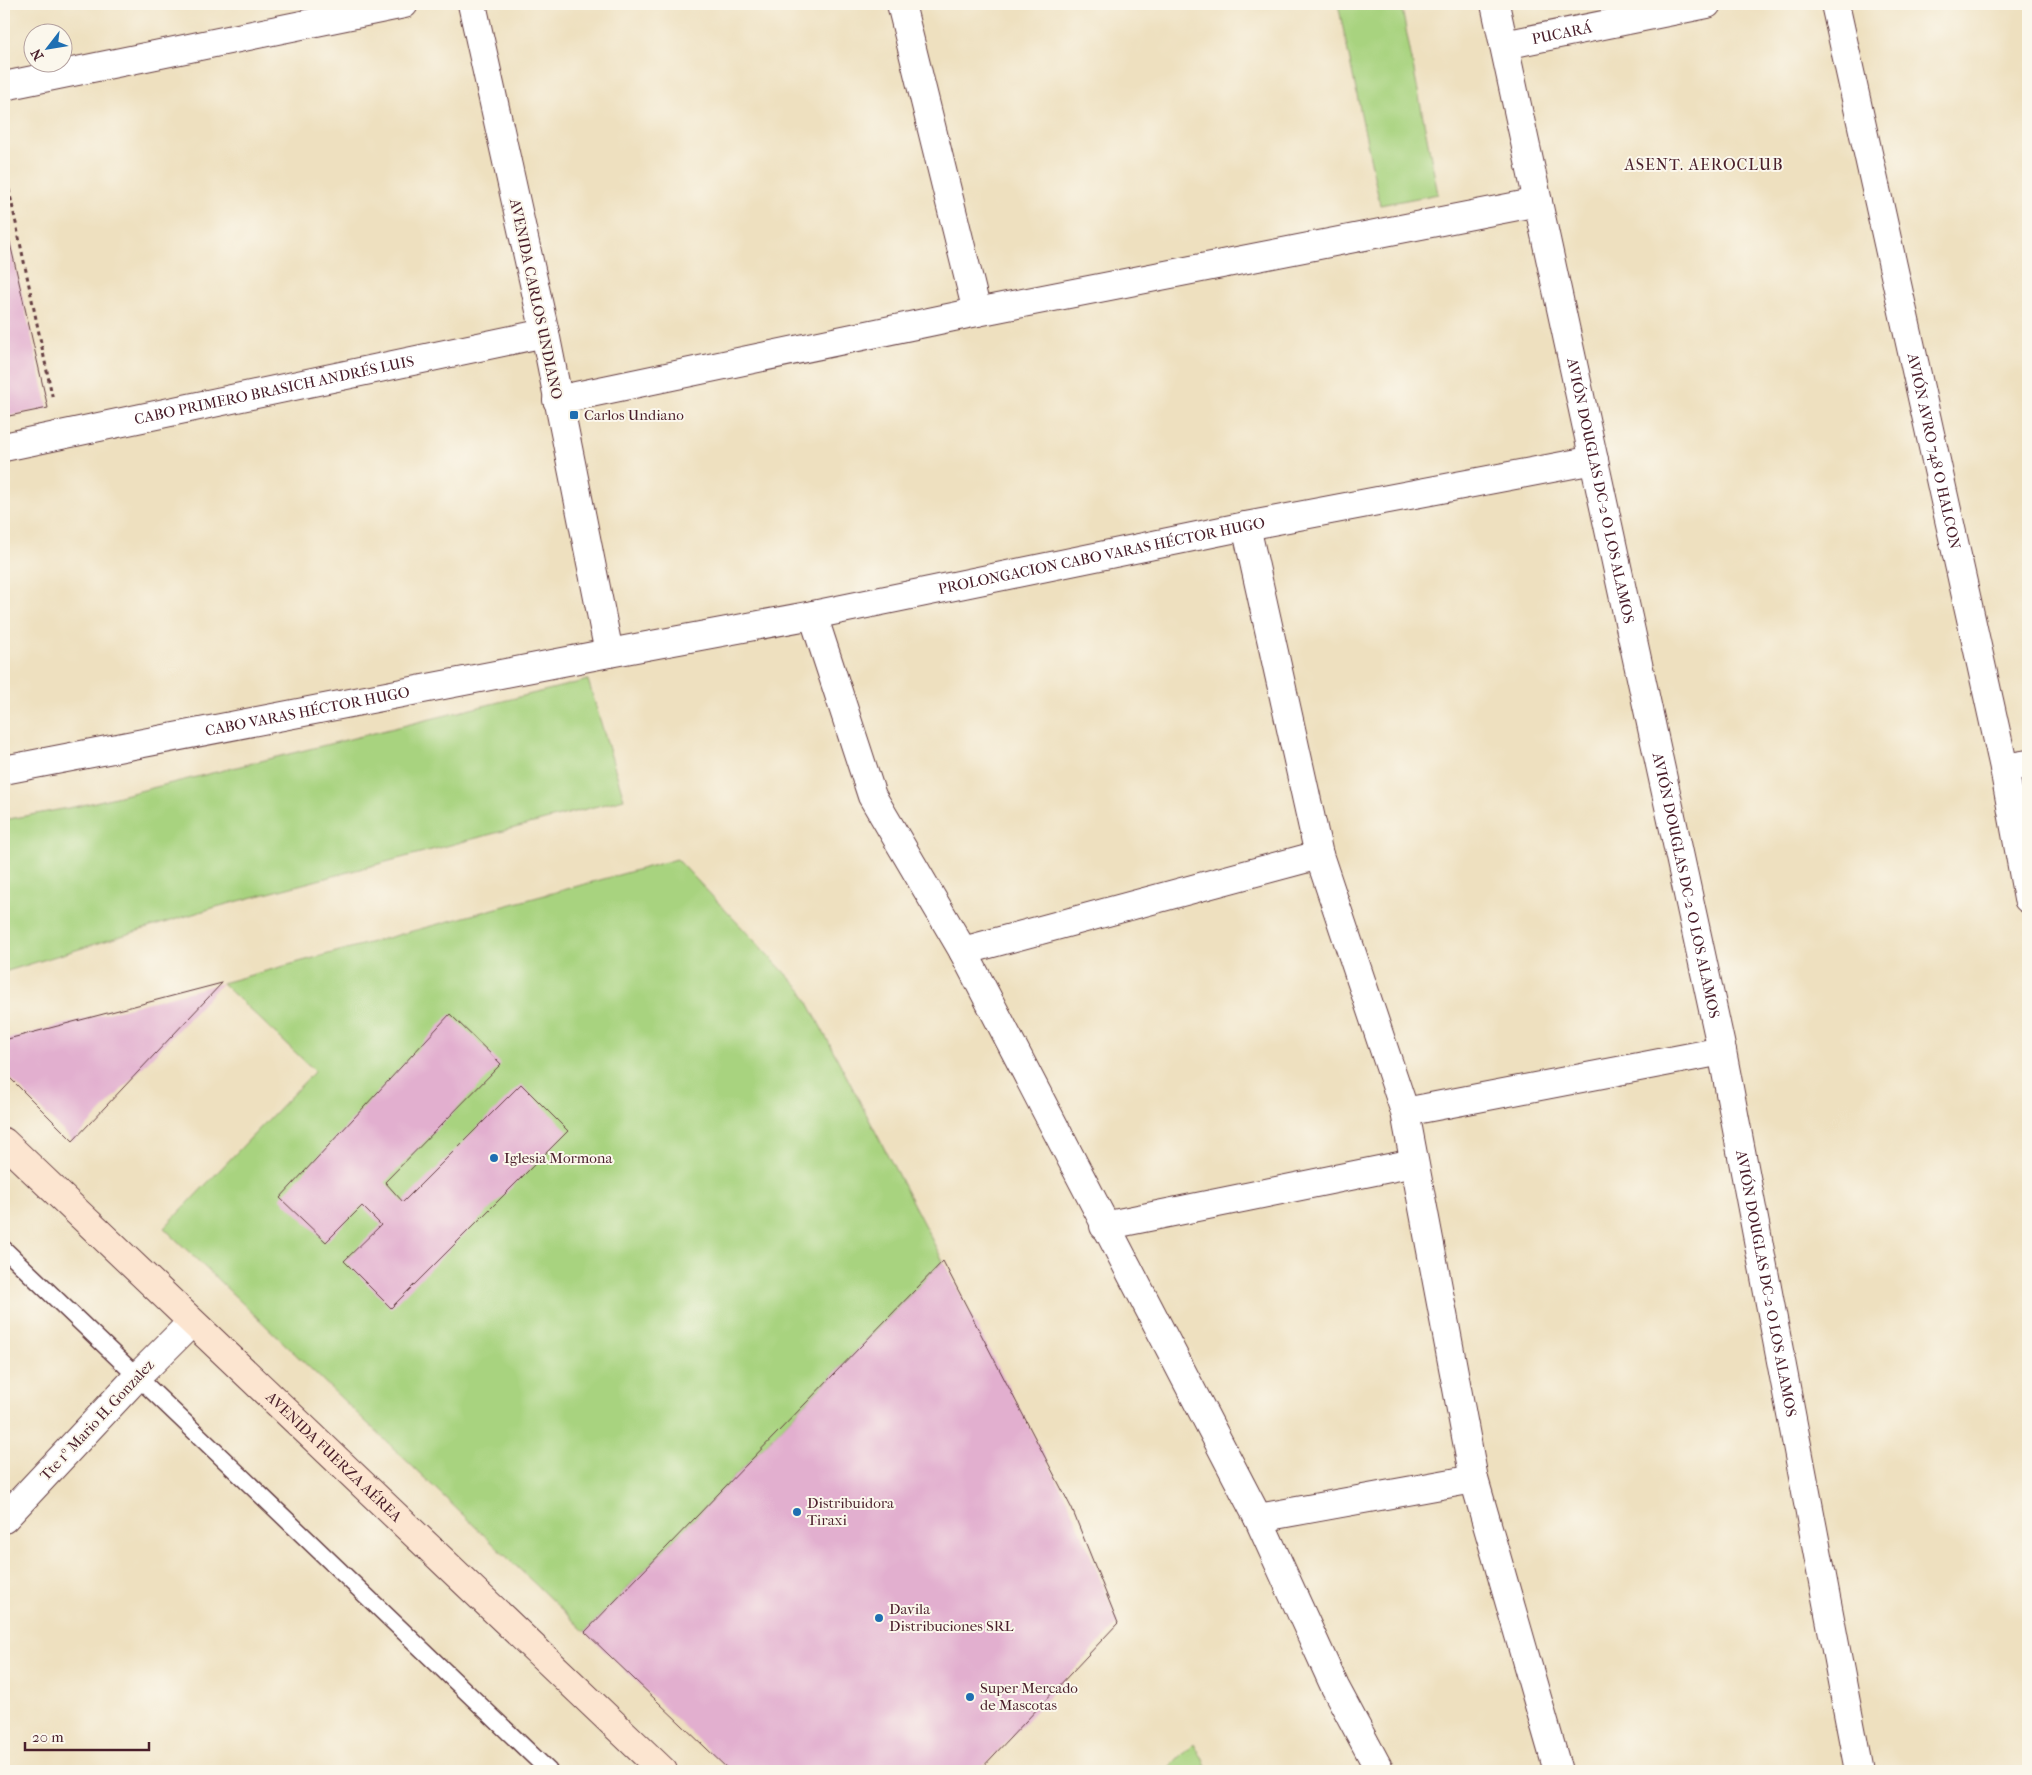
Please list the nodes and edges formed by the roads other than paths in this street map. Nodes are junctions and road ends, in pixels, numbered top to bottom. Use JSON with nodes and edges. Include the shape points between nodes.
{"nodes":[{"id":1,"x":404,"y":4,"type":"edge"},
{"id":2,"x":472,"y":4,"type":"edge"},
{"id":3,"x":900,"y":4,"type":"edge"},
{"id":4,"x":1495,"y":4,"type":"edge"},
{"id":5,"x":1707,"y":4,"type":"edge"},
{"id":6,"x":1835,"y":4,"type":"edge"},
{"id":7,"x":1504,"y":45,"type":"junction"},
{"id":8,"x":4,"y":86,"type":"edge"},
{"id":9,"x":1538,"y":202,"type":"junction"},
{"id":10,"x":976,"y":312,"type":"junction"},
{"id":11,"x":545,"y":333,"type":"junction"},
{"id":12,"x":557,"y":400,"type":"junction"},
{"id":13,"x":4,"y":447,"type":"edge"},
{"id":14,"x":1594,"y":460,"type":"junction"},
{"id":15,"x":1246,"y":526,"type":"junction"},
{"id":16,"x":813,"y":615,"type":"junction"},
{"id":17,"x":609,"y":653,"type":"junction"},
{"id":18,"x":2016,"y":766,"type":"edge"},
{"id":19,"x":4,"y":770,"type":"edge"},
{"id":20,"x":1319,"y":855,"type":"junction"},
{"id":21,"x":2028,"y":899,"type":"edge"},
{"id":22,"x":963,"y":951,"type":"junction"},
{"id":23,"x":1722,"y":1051,"type":"junction"},
{"id":24,"x":1405,"y":1112,"type":"junction"},
{"id":25,"x":4,"y":1142,"type":"edge"},
{"id":26,"x":1414,"y":1163,"type":"junction"},
{"id":27,"x":1104,"y":1226,"type":"junction"},
{"id":28,"x":4,"y":1249,"type":"edge"},
{"id":29,"x":191,"y":1322,"type":"junction"},
{"id":30,"x":137,"y":1377,"type":"junction"},
{"id":31,"x":1474,"y":1479,"type":"junction"},
{"id":32,"x":1258,"y":1518,"type":"junction"},
{"id":33,"x":4,"y":1519,"type":"edge"},
{"id":34,"x":549,"y":1771,"type":"edge"},
{"id":35,"x":663,"y":1771,"type":"edge"},
{"id":36,"x":1380,"y":1771,"type":"edge"},
{"id":37,"x":1558,"y":1771,"type":"edge"},
{"id":38,"x":1859,"y":1771,"type":"edge"}],
"edges":[{"from":1,"to":8,"type":"street"},
{"from":2,"to":11,"type":"street","name":"AVENIDA CARLOS UNDIANO"},
{"from":3,"to":10,"type":"street"},
{"from":4,"to":7,"type":"street","name":"AVIÓN DOUGLAS DC-2 O LOS ALAMOS"},
{"from":5,"to":7,"type":"street","name":"PUCARÁ"},
{"from":6,"to":18,"type":"street","name":"AVIÓN AVRO 748 O HALCON"},
{"from":7,"to":9,"type":"street","name":"AVIÓN DOUGLAS DC-2 O LOS ALAMOS"},
{"from":9,"to":10,"type":"street"},
{"from":9,"to":14,"type":"street","name":"AVIÓN DOUGLAS DC-2 O LOS ALAMOS"},
{"from":10,"to":12,"type":"street"},
{"from":11,"to":12,"type":"street","name":"AVENIDA CARLOS UNDIANO"},
{"from":11,"to":13,"type":"street","name":"CABO PRIMERO BRASICH ANDRÉS LUIS"},
{"from":12,"to":17,"type":"street","name":"AVENIDA CARLOS UNDIANO"},
{"from":14,"to":15,"type":"street","name":"PROLONGACION CABO VARAS HÉCTOR HUGO"},
{"from":14,"to":23,"type":"street","name":"AVIÓN DOUGLAS DC-2 O LOS ALAMOS"},
{"from":15,"to":16,"type":"street","name":"PROLONGACION CABO VARAS HÉCTOR HUGO"},
{"from":15,"to":20,"type":"street"},
{"from":16,"to":17,"type":"street","name":"PROLONGACION CABO VARAS HÉCTOR HUGO"},
{"from":16,"to":22,"type":"street","via":[[872,796]]},
{"from":17,"to":19,"type":"street","name":"CABO VARAS HÉCTOR HUGO"},
{"from":18,"to":21,"type":"street","name":"AVIÓN AVRO 748 O HALCON"},
{"from":20,"to":22,"type":"street"},
{"from":20,"to":24,"type":"street"},
{"from":22,"to":27,"type":"street"},
{"from":23,"to":24,"type":"street"},
{"from":23,"to":38,"type":"street","name":"AVIÓN DOUGLAS DC-2 O LOS ALAMOS"},
{"from":24,"to":26,"type":"street"},
{"from":25,"to":29,"type":"main road","name":"AVENIDA FUERZA AÉREA"},
{"from":26,"to":27,"type":"street"},
{"from":26,"to":31,"type":"street"},
{"from":27,"to":32,"type":"street"},
{"from":28,"to":30,"type":"lane"},
{"from":29,"to":30,"type":"street","name":"Tte 1º Mario H. Gonzalez"},
{"from":29,"to":35,"type":"main road","name":"AVENIDA FUERZA AÉREA"},
{"from":30,"to":33,"type":"street","name":"Tte 1º Mario H. Gonzalez"},
{"from":30,"to":34,"type":"lane"},
{"from":31,"to":32,"type":"street"},
{"from":31,"to":37,"type":"street"},
{"from":32,"to":36,"type":"street","via":[[1335,1687]]}]}
